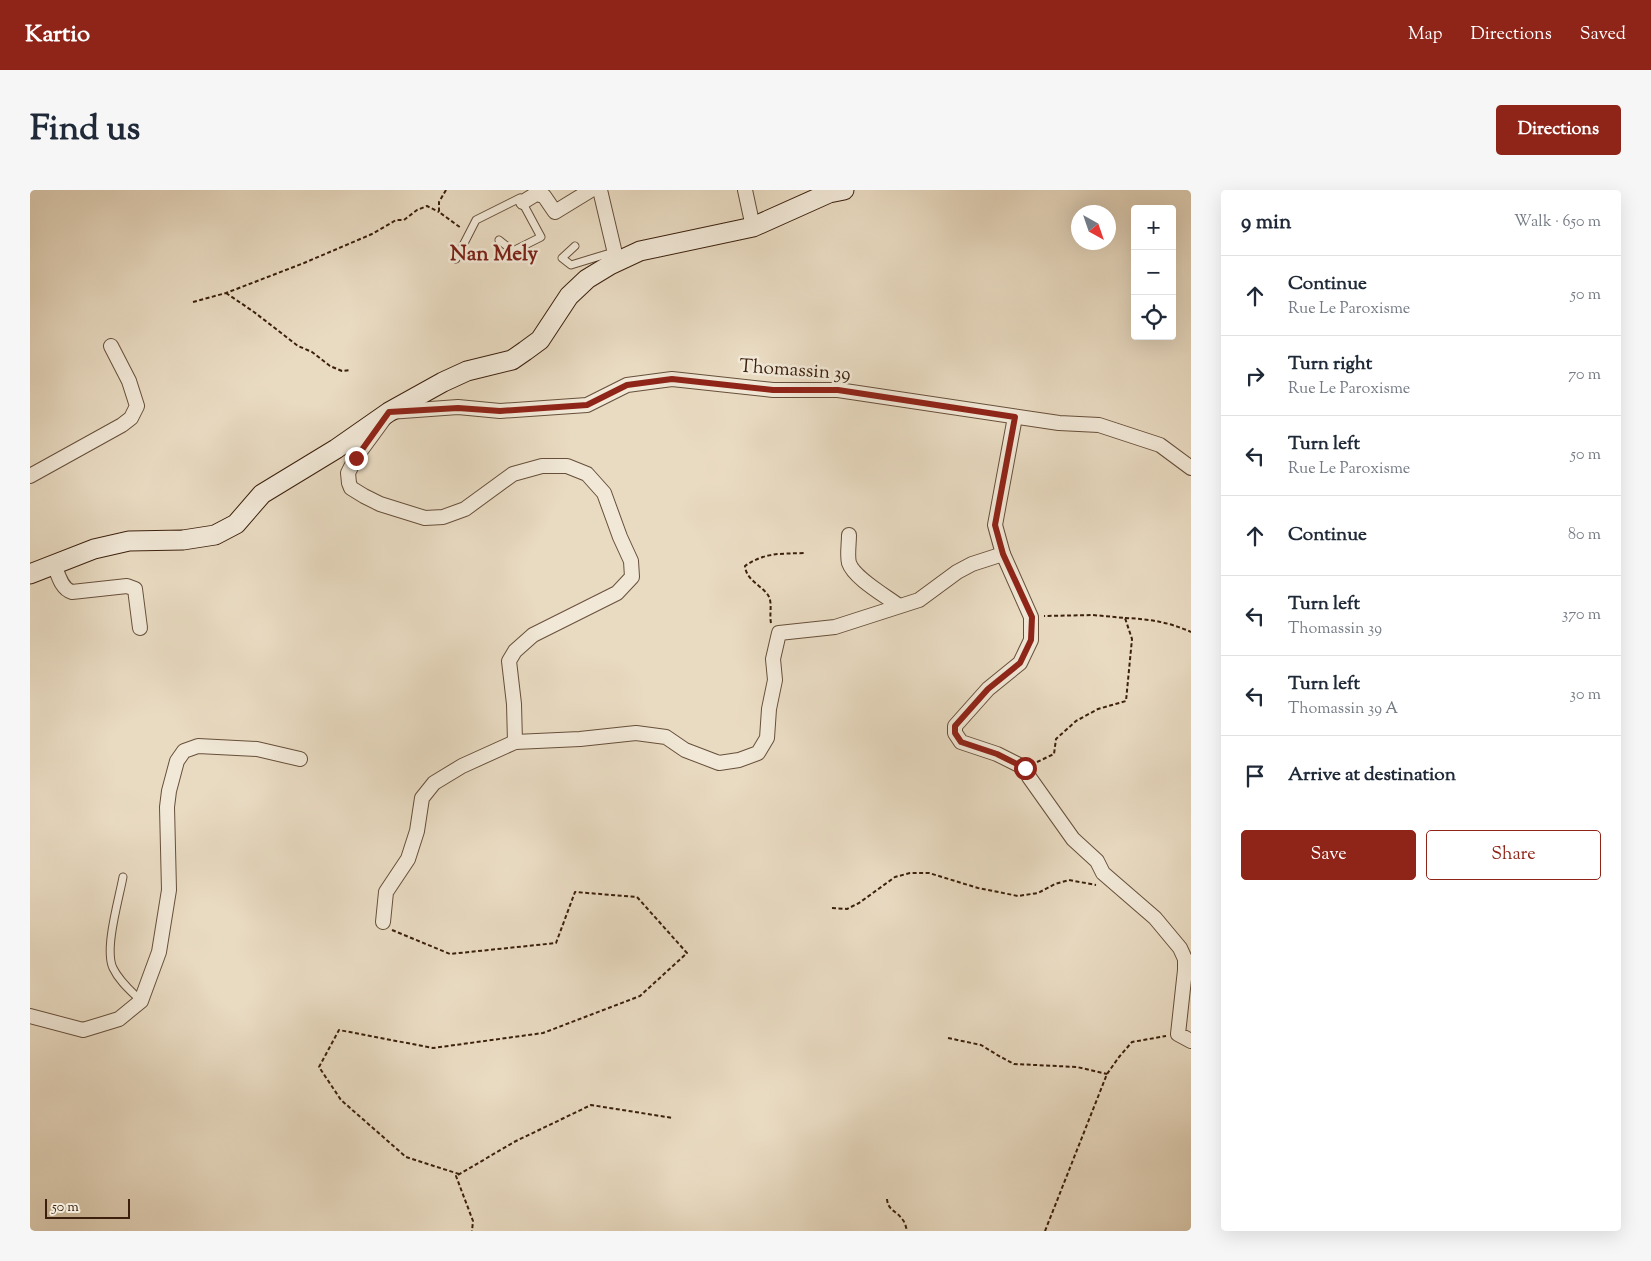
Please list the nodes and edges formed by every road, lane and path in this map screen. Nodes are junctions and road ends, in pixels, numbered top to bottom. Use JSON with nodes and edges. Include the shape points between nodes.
{"nodes":[{"id":1,"x":446,"y":190,"type":"edge"},
{"id":2,"x":590,"y":190,"type":"edge"},
{"id":3,"x":600,"y":190,"type":"edge"},
{"id":4,"x":745,"y":190,"type":"edge"},
{"id":5,"x":844,"y":190,"type":"edge"},
{"id":6,"x":523,"y":202,"type":"junction"},
{"id":7,"x":439,"y":212,"type":"junction"},
{"id":8,"x":753,"y":227,"type":"junction"},
{"id":9,"x":470,"y":233,"type":"junction"},
{"id":10,"x":499,"y":240,"type":"dead end"},
{"id":11,"x":576,"y":246,"type":"dead end"},
{"id":12,"x":456,"y":259,"type":"dead end"},
{"id":13,"x":613,"y":263,"type":"junction"},
{"id":14,"x":226,"y":293,"type":"junction"},
{"id":15,"x":193,"y":302,"type":"dead end"},
{"id":16,"x":111,"y":346,"type":"dead end"},
{"id":17,"x":351,"y":370,"type":"dead end"},
{"id":18,"x":389,"y":412,"type":"junction"},
{"id":19,"x":1015,"y":417,"type":"junction"},
{"id":20,"x":1191,"y":468,"type":"edge"},
{"id":21,"x":30,"y":476,"type":"edge"},
{"id":22,"x":849,"y":535,"type":"dead end"},
{"id":23,"x":804,"y":553,"type":"dead end"},
{"id":24,"x":1003,"y":554,"type":"junction"},
{"id":25,"x":54,"y":564,"type":"junction"},
{"id":26,"x":30,"y":574,"type":"edge"},
{"id":27,"x":899,"y":606,"type":"junction"},
{"id":28,"x":1032,"y":617,"type":"junction"},
{"id":29,"x":1125,"y":618,"type":"junction"},
{"id":30,"x":140,"y":628,"type":"dead end"},
{"id":31,"x":1191,"y":632,"type":"edge"},
{"id":32,"x":779,"y":633,"type":"junction"},
{"id":33,"x":515,"y":742,"type":"junction"},
{"id":34,"x":300,"y":759,"type":"dead end"},
{"id":35,"x":1025,"y":768,"type":"junction"},
{"id":36,"x":123,"y":877,"type":"dead end"},
{"id":37,"x":1120,"y":887,"type":"junction"},
{"id":38,"x":832,"y":908,"type":"dead end"},
{"id":39,"x":383,"y":922,"type":"joint"},
{"id":40,"x":140,"y":1001,"type":"junction"},
{"id":41,"x":30,"y":1016,"type":"edge"},
{"id":42,"x":1178,"y":1034,"type":"junction"},
{"id":43,"x":948,"y":1038,"type":"dead end"},
{"id":44,"x":1191,"y":1041,"type":"edge"},
{"id":45,"x":1107,"y":1074,"type":"junction"},
{"id":46,"x":672,"y":1118,"type":"dead end"},
{"id":47,"x":456,"y":1176,"type":"junction"},
{"id":48,"x":887,"y":1199,"type":"dead end"},
{"id":49,"x":472,"y":1231,"type":"edge"},
{"id":50,"x":907,"y":1231,"type":"edge"},
{"id":51,"x":1045,"y":1231,"type":"edge"}],
"edges":[{"from":1,"to":7,"type":"path","via":[[439,202]]},
{"from":2,"to":6,"type":"street","via":[[555,212],[544,196],[536,194]]},
{"from":3,"to":13,"type":"street"},
{"from":4,"to":8,"type":"street"},
{"from":5,"to":8,"type":"main road","via":[[829,193]]},
{"from":6,"to":9,"type":"lane","via":[[520,198],[476,220]]},
{"from":6,"to":10,"type":"lane","via":[[541,237],[513,250]]},
{"from":7,"to":9,"type":"path","via":[[455,226]]},
{"from":7,"to":14,"type":"path","via":[[427,206],[372,234]]},
{"from":8,"to":13,"type":"main road","via":[[640,251]]},
{"from":9,"to":12,"type":"lane"},
{"from":11,"to":13,"type":"lane","via":[[562,258],[571,265],[607,254]]},
{"from":13,"to":18,"type":"main road","via":[[587,279],[569,296],[540,340],[519,356],[443,382]]},
{"from":14,"to":15,"type":"path"},
{"from":14,"to":17,"type":"path","via":[[330,366],[342,371]]},
{"from":16,"to":21,"type":"street","via":[[129,381],[137,406],[131,418]]},
{"from":18,"to":19,"type":"street","name":"Thomassin 39","via":[[458,408],[500,411],[587,405],[627,385],[672,379],[773,390],[838,390]]},
{"from":18,"to":25,"type":"main road","via":[[262,494],[236,524],[214,535],[183,540],[129,541],[94,549]]},
{"from":18,"to":33,"type":"street","via":[[348,473],[351,488],[380,504],[425,518],[443,517],[465,509],[513,474],[542,466],[567,466],[587,474],[604,493],[631,561],[632,577],[617,593],[533,635],[515,651],[509,661]]},
{"from":19,"to":20,"type":"street","name":"Thomassin 39","via":[[1099,425],[1160,446]]},
{"from":19,"to":24,"type":"street","via":[[995,525]]},
{"from":22,"to":27,"type":"street","via":[[852,569]]},
{"from":23,"to":32,"type":"path","via":[[757,558],[745,566],[750,578],[769,597],[772,624]]},
{"from":24,"to":27,"type":"street","via":[[972,564],[919,600]]},
{"from":24,"to":28,"type":"street"},
{"from":25,"to":26,"type":"main road"},
{"from":25,"to":30,"type":"street","via":[[68,591],[127,586],[135,589]]},
{"from":27,"to":32,"type":"street","via":[[835,627]]},
{"from":28,"to":29,"type":"path","via":[[1093,615]]},
{"from":28,"to":35,"type":"street","via":[[1031,640],[1020,663],[988,689],[955,726],[961,742]]},
{"from":29,"to":31,"type":"path","via":[[1165,622]]},
{"from":29,"to":35,"type":"path","via":[[1132,639],[1126,702],[1098,709],[1076,721],[1056,738],[1054,754]]},
{"from":32,"to":33,"type":"street","via":[[773,659],[775,680],[767,738],[758,753],[719,763],[685,750],[666,737],[636,733]]},
{"from":33,"to":39,"type":"street","via":[[462,766],[434,783],[422,798],[408,859],[386,892]]},
{"from":34,"to":40,"type":"street","via":[[256,749],[198,746],[184,751],[177,760],[167,807],[170,890],[159,952]]},
{"from":35,"to":37,"type":"street","via":[[1073,840],[1098,861],[1103,873]]},
{"from":36,"to":40,"type":"lane","via":[[110,954],[112,967]]},
{"from":37,"to":38,"type":"path","via":[[1069,880],[1038,894],[1018,896],[929,874],[910,873],[895,877],[847,909]]},
{"from":37,"to":42,"type":"street","via":[[1155,918],[1185,959]]},
{"from":39,"to":47,"type":"path","via":[[392,930],[450,954],[556,943],[575,892],[637,897],[687,953],[640,996],[543,1033],[433,1048],[339,1030],[318,1067],[341,1100],[406,1157],[458,1174]]},
{"from":40,"to":41,"type":"street","via":[[119,1019],[83,1030]]},
{"from":42,"to":44,"type":"street"},
{"from":42,"to":45,"type":"path","via":[[1132,1042]]},
{"from":43,"to":45,"type":"path","via":[[981,1044],[1014,1064],[1077,1067]]},
{"from":45,"to":51,"type":"path"},
{"from":46,"to":47,"type":"path","via":[[591,1105],[514,1142]]},
{"from":47,"to":49,"type":"path","via":[[473,1221]]},
{"from":48,"to":50,"type":"path","via":[[891,1210],[902,1218]]}]}
